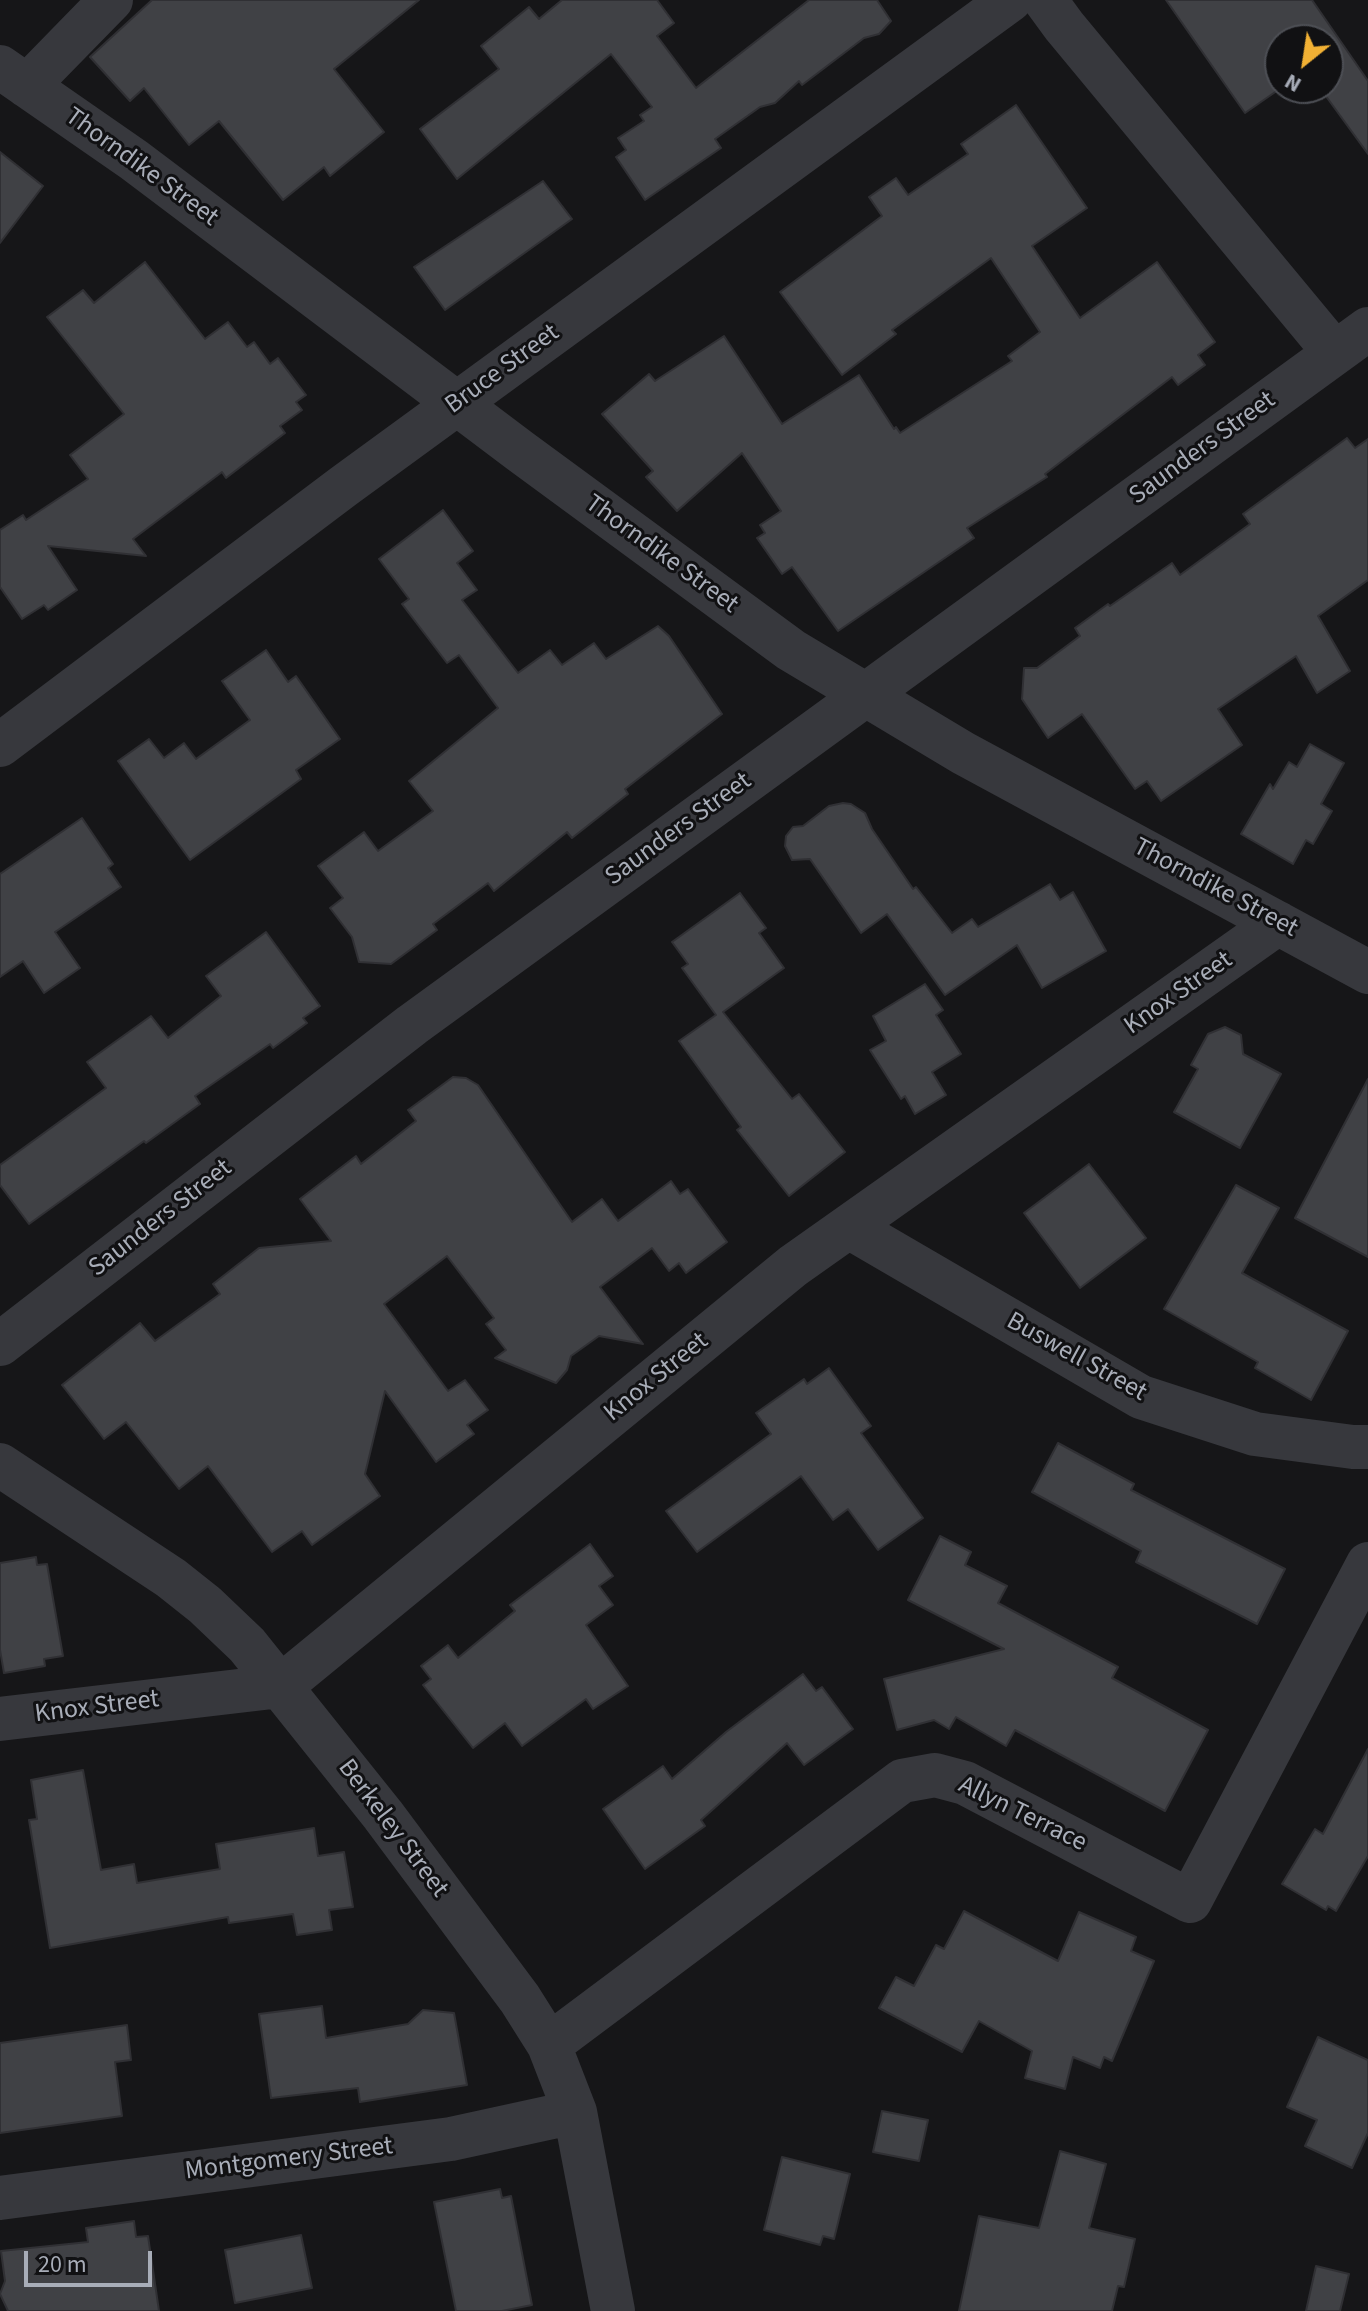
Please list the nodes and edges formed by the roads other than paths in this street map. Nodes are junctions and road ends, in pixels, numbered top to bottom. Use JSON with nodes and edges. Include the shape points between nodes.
{"nodes":[{"id":1,"x":111,"y":0,"type":"edge"},
{"id":2,"x":1010,"y":0,"type":"edge"},
{"id":3,"x":1045,"y":0,"type":"edge"},
{"id":4,"x":14,"y":76,"type":"edge"},
{"id":5,"x":1351,"y":341,"type":"edge"},
{"id":6,"x":457,"y":404,"type":"junction"},
{"id":7,"x":865,"y":696,"type":"junction"},
{"id":8,"x":0,"y":745,"type":"edge"},
{"id":9,"x":1278,"y":923,"type":"junction"},
{"id":10,"x":1368,"y":972,"type":"edge"},
{"id":11,"x":849,"y":1227,"type":"junction"},
{"id":12,"x":0,"y":1344,"type":"edge"},
{"id":13,"x":1368,"y":1447,"type":"edge"},
{"id":14,"x":0,"y":1465,"type":"edge"},
{"id":15,"x":1368,"y":1564,"type":"edge"},
{"id":16,"x":281,"y":1686,"type":"junction"},
{"id":17,"x":0,"y":1719,"type":"edge"},
{"id":18,"x":549,"y":2045,"type":"junction"},
{"id":19,"x":575,"y":2112,"type":"junction"},
{"id":20,"x":0,"y":2198,"type":"edge"},
{"id":21,"x":613,"y":2311,"type":"edge"}],
"edges":[{"from":1,"to":4,"type":"street"},
{"from":2,"to":6,"type":"street","name":"Bruce Street"},
{"from":3,"to":5,"type":"street"},
{"from":4,"to":6,"type":"street","name":"Thorndike Street"},
{"from":5,"to":7,"type":"street","name":"Saunders Street"},
{"from":6,"to":7,"type":"street","name":"Thorndike Street","via":[[791,650]]},
{"from":6,"to":8,"type":"street","name":"Bruce Street"},
{"from":7,"to":9,"type":"street","name":"Thorndike Street"},
{"from":7,"to":12,"type":"street","name":"Saunders Street","via":[[412,1025]]},
{"from":9,"to":10,"type":"street","name":"Thorndike Street"},
{"from":9,"to":11,"type":"street","name":"Knox Street"},
{"from":11,"to":13,"type":"street","name":"Buswell Street","via":[[1141,1397],[1255,1434]]},
{"from":11,"to":16,"type":"street","name":"Knox Street","via":[[793,1266]]},
{"from":14,"to":16,"type":"street","name":"Berkeley Street","via":[[171,1578],[247,1645]]},
{"from":15,"to":18,"type":"street","name":"Allyn Terrace","via":[[1190,1901],[965,1783],[935,1775],[902,1781]]},
{"from":16,"to":17,"type":"street","name":"Knox Street"},
{"from":16,"to":18,"type":"street","name":"Berkeley Street","via":[[383,1815]]},
{"from":18,"to":19,"type":"street","name":"Berkeley Street"},
{"from":19,"to":20,"type":"street","name":"Montgomery Street","via":[[451,2139]]},
{"from":19,"to":21,"type":"street","name":"Berkeley Street"}]}
